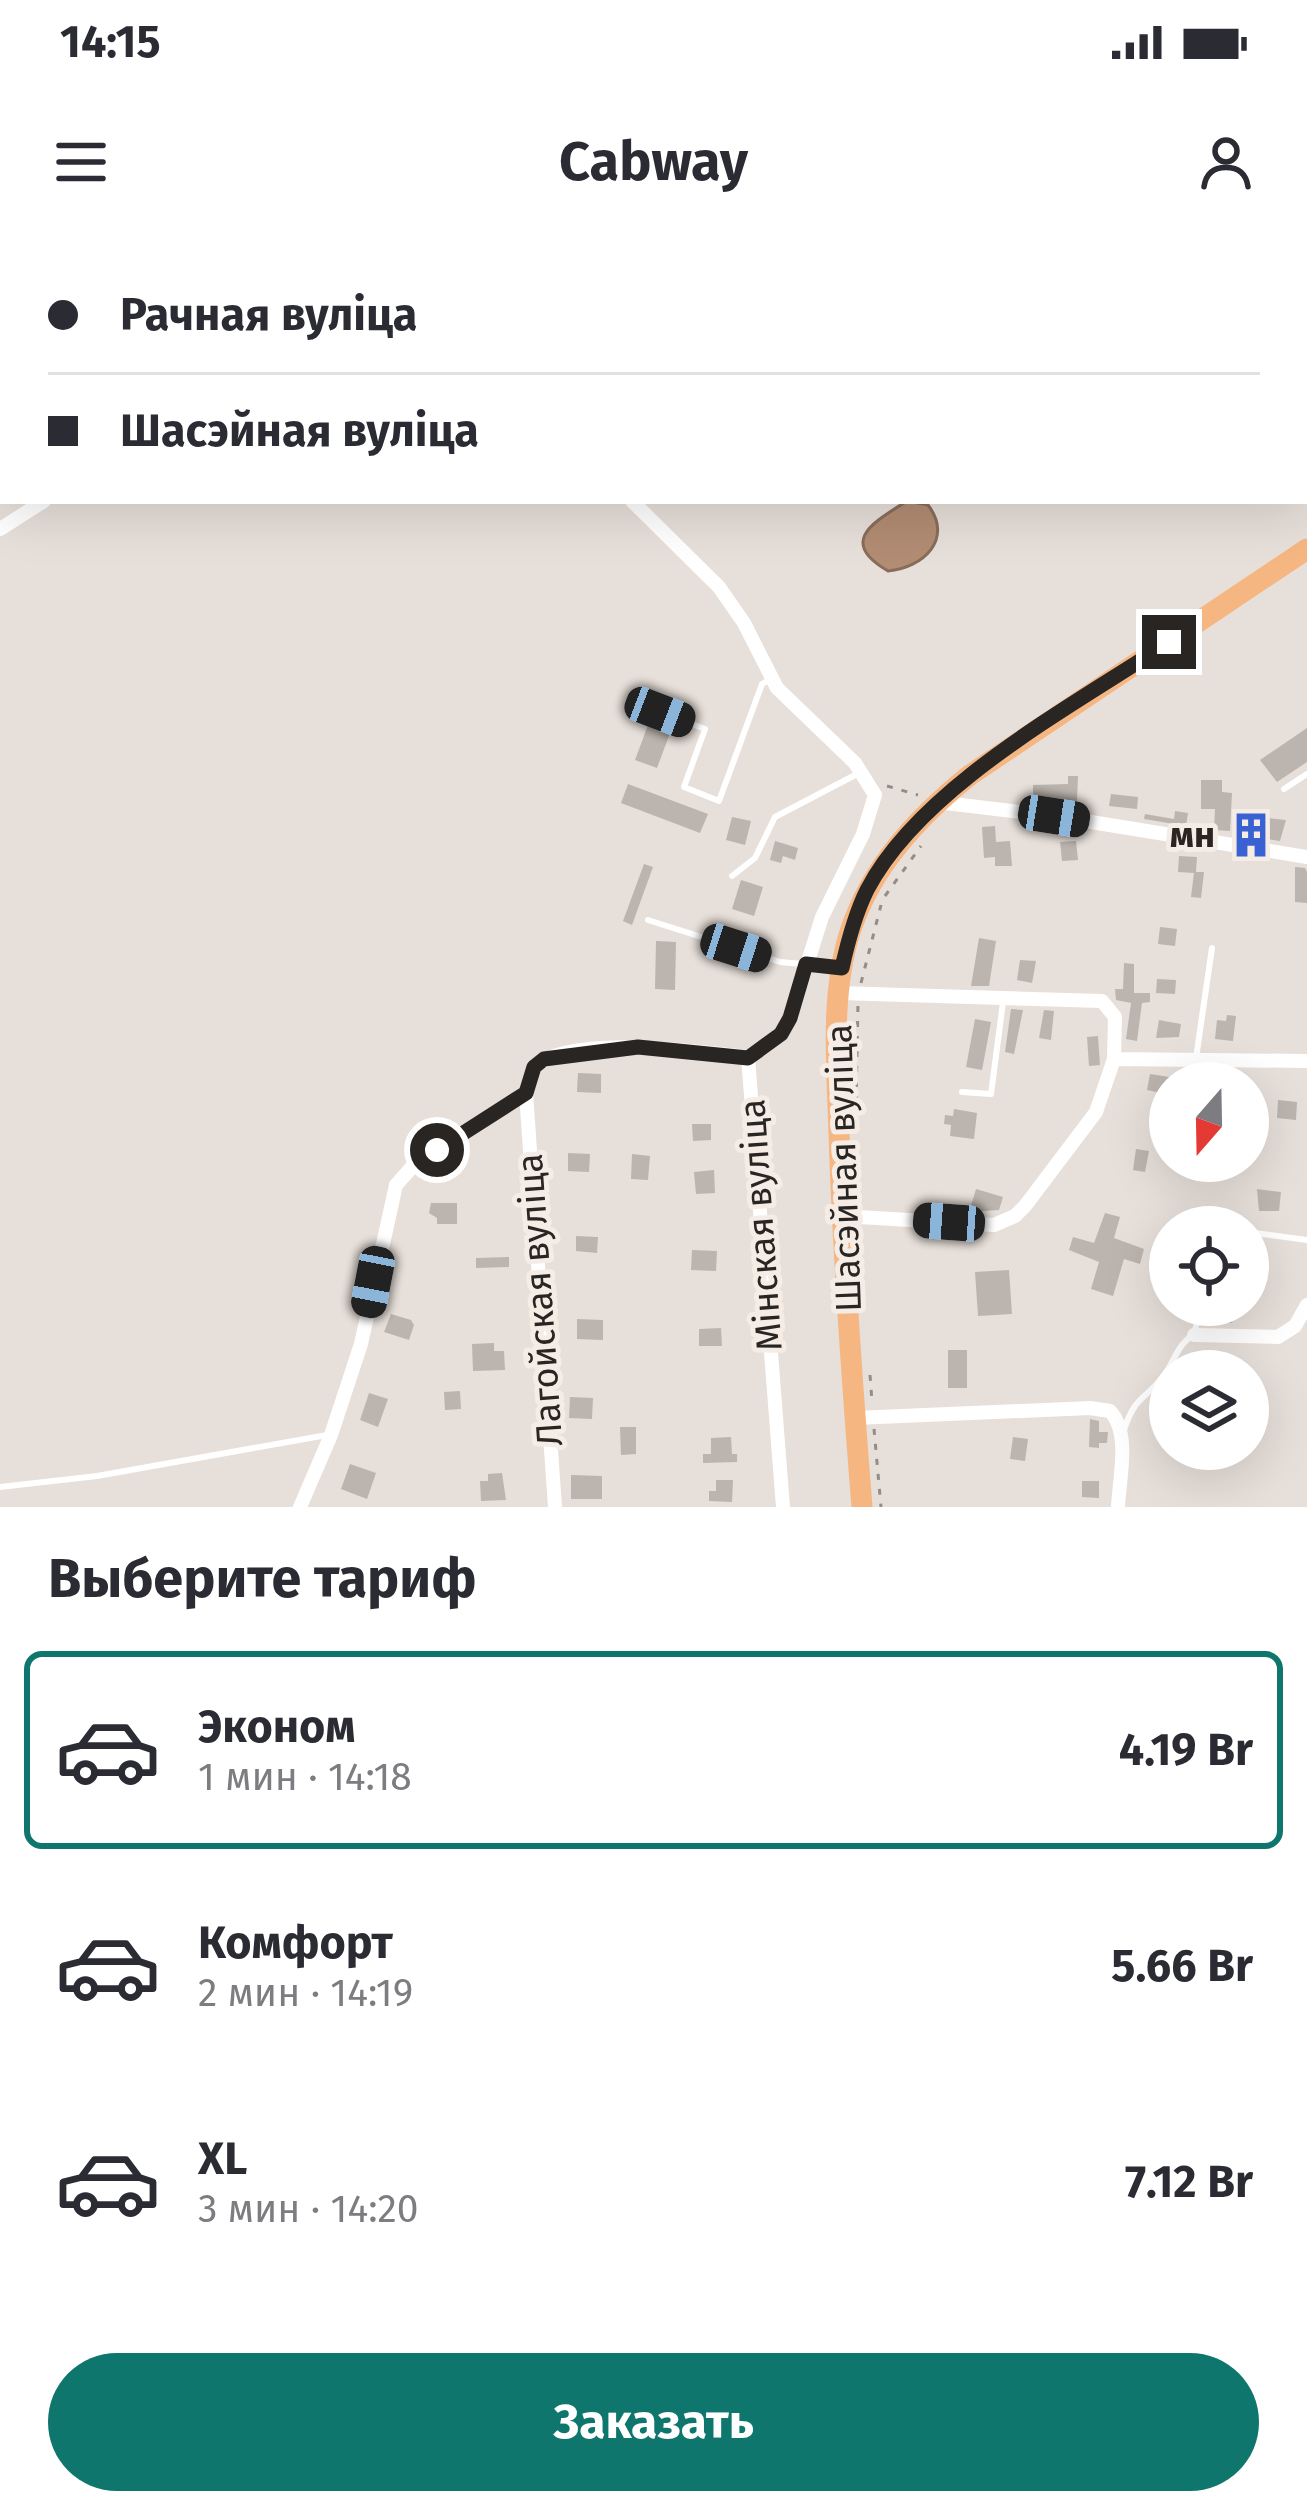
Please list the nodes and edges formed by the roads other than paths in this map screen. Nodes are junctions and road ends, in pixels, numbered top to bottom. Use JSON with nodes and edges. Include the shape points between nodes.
{"nodes":[{"id":1,"x":39,"y":504,"type":"edge"},
{"id":2,"x":635,"y":504,"type":"edge"},
{"id":3,"x":0,"y":529,"type":"edge"},
{"id":4,"x":1307,"y":549,"type":"edge"},
{"id":5,"x":771,"y":679,"type":"junction"},
{"id":6,"x":660,"y":712,"type":"dead end"},
{"id":7,"x":1307,"y":774,"type":"edge"},
{"id":8,"x":866,"y":777,"type":"junction"},
{"id":9,"x":1284,"y":789,"type":"dead end"},
{"id":10,"x":937,"y":802,"type":"junction"},
{"id":11,"x":1307,"y":857,"type":"edge"},
{"id":12,"x":732,"y":876,"type":"dead end"},
{"id":13,"x":648,"y":920,"type":"dead end"},
{"id":14,"x":1211,"y":948,"type":"dead end"},
{"id":15,"x":806,"y":964,"type":"junction"},
{"id":16,"x":842,"y":968,"type":"junction"},
{"id":17,"x":849,"y":993,"type":"junction"},
{"id":18,"x":1003,"y":998,"type":"junction"},
{"id":19,"x":748,"y":1058,"type":"junction"},
{"id":20,"x":1114,"y":1059,"type":"junction"},
{"id":21,"x":1307,"y":1061,"type":"edge"},
{"id":22,"x":1196,"y":1062,"type":"junction"},
{"id":23,"x":962,"y":1092,"type":"dead end"},
{"id":24,"x":526,"y":1093,"type":"junction"},
{"id":25,"x":842,"y":1216,"type":"junction"},
{"id":26,"x":1269,"y":1235,"type":"edge"},
{"id":27,"x":1307,"y":1240,"type":"edge"},
{"id":28,"x":1307,"y":1305,"type":"edge"},
{"id":29,"x":1195,"y":1326,"type":"edge"},
{"id":30,"x":1193,"y":1335,"type":"junction"},
{"id":31,"x":864,"y":1417,"type":"junction"},
{"id":32,"x":331,"y":1435,"type":"junction"},
{"id":33,"x":1122,"y":1438,"type":"junction"},
{"id":34,"x":0,"y":1487,"type":"edge"},
{"id":35,"x":300,"y":1507,"type":"edge"},
{"id":36,"x":555,"y":1507,"type":"edge"},
{"id":37,"x":783,"y":1507,"type":"edge"},
{"id":38,"x":862,"y":1507,"type":"edge"},
{"id":39,"x":1118,"y":1507,"type":"edge"}],
"edges":[{"from":1,"to":3,"type":"street"},
{"from":2,"to":5,"type":"street","via":[[719,587]]},
{"from":4,"to":10,"type":"main road","name":"Шасэйная вуліца"},
{"from":5,"to":6,"type":"lane","via":[[762,684],[719,801],[683,787],[705,729]]},
{"from":5,"to":8,"type":"street"},
{"from":7,"to":9,"type":"lane"},
{"from":8,"to":12,"type":"lane","via":[[845,778],[775,817],[755,858]]},
{"from":8,"to":15,"type":"street","name":"Мінская вуліца","via":[[874,795],[870,816]]},
{"from":10,"to":11,"type":"street"},
{"from":10,"to":16,"type":"main road","name":"Шасэйная вуліца","via":[[868,889]]},
{"from":13,"to":15,"type":"lane"},
{"from":14,"to":22,"type":"lane"},
{"from":15,"to":16,"type":"street"},
{"from":15,"to":19,"type":"street","name":"Мінская вуліца","via":[[781,1034]]},
{"from":16,"to":17,"type":"main road","name":"Шасэйная вуліца"},
{"from":17,"to":18,"type":"street"},
{"from":17,"to":25,"type":"main road","name":"Шасэйная вуліца"},
{"from":18,"to":20,"type":"street","via":[[1102,1001],[1115,1017]]},
{"from":18,"to":23,"type":"lane","via":[[992,1094]]},
{"from":19,"to":24,"type":"street","via":[[638,1047],[572,1053],[534,1067]]},
{"from":19,"to":37,"type":"street","name":"Мінская вуліца"},
{"from":20,"to":22,"type":"street"},
{"from":20,"to":25,"type":"street","via":[[1096,1112],[1015,1216],[994,1225]]},
{"from":21,"to":22,"type":"street"},
{"from":24,"to":32,"type":"street","via":[[396,1185]]},
{"from":24,"to":36,"type":"street","name":"Лагойская вуліца"},
{"from":25,"to":31,"type":"main road","name":"Шасэйная вуліца"},
{"from":26,"to":27,"type":"lane"},
{"from":28,"to":30,"type":"street","via":[[1278,1337]]},
{"from":29,"to":30,"type":"lane"},
{"from":30,"to":33,"type":"lane","via":[[1136,1401]]},
{"from":31,"to":33,"type":"street","via":[[1096,1408],[1116,1416]]},
{"from":31,"to":38,"type":"main road","name":"Шасэйная вуліца"},
{"from":32,"to":34,"type":"lane"},
{"from":32,"to":35,"type":"street"},
{"from":33,"to":39,"type":"street"}]}
